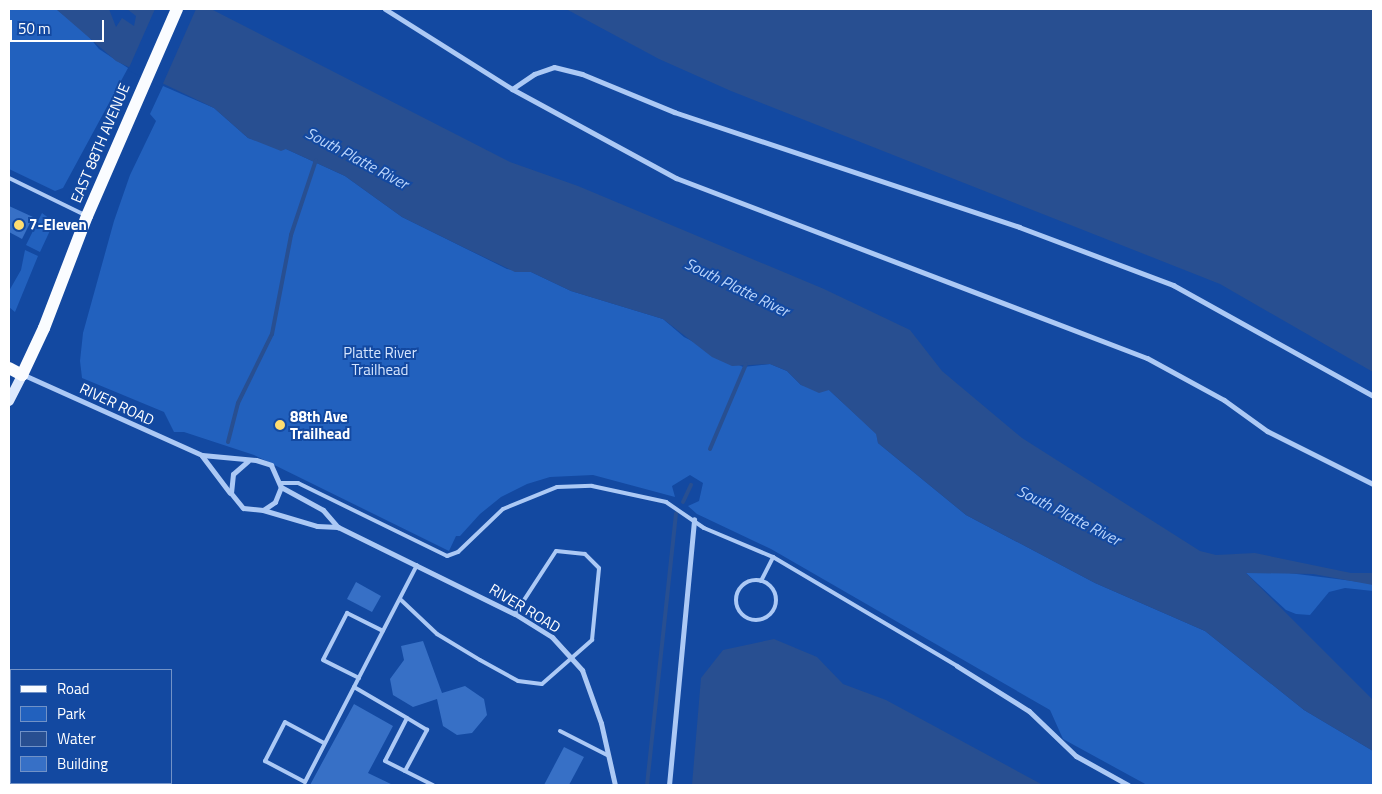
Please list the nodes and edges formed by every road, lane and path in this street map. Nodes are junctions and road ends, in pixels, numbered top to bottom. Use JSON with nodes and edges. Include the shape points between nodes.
{"nodes":[{"id":1,"x":177,"y":9,"type":"edge"},
{"id":2,"x":385,"y":9,"type":"edge"},
{"id":3,"x":512,"y":89,"type":"junction"},
{"id":4,"x":9,"y":178,"type":"edge"},
{"id":5,"x":87,"y":216,"type":"junction"},
{"id":6,"x":9,"y":368,"type":"edge"},
{"id":7,"x":22,"y":375,"type":"junction"},
{"id":8,"x":1373,"y":396,"type":"edge"},
{"id":9,"x":9,"y":400,"type":"edge"},
{"id":10,"x":202,"y":456,"type":"junction"},
{"id":11,"x":248,"y":461,"type":"junction"},
{"id":12,"x":1373,"y":484,"type":"edge"},
{"id":13,"x":281,"y":485,"type":"junction"},
{"id":14,"x":231,"y":493,"type":"junction"},
{"id":15,"x":263,"y":510,"type":"junction"},
{"id":16,"x":694,"y":519,"type":"junction"},
{"id":17,"x":338,"y":527,"type":"junction"},
{"id":18,"x":773,"y":557,"type":"junction"},
{"id":19,"x":417,"y":565,"type":"junction"},
{"id":20,"x":761,"y":581,"type":"junction"},
{"id":21,"x":400,"y":599,"type":"junction"},
{"id":22,"x":514,"y":614,"type":"junction"},
{"id":23,"x":383,"y":631,"type":"junction"},
{"id":24,"x":574,"y":659,"type":"junction"},
{"id":25,"x":957,"y":666,"type":"joint"},
{"id":26,"x":359,"y":678,"type":"junction"},
{"id":27,"x":354,"y":687,"type":"junction"},
{"id":28,"x":407,"y":718,"type":"junction"},
{"id":29,"x":560,"y":731,"type":"dead end"},
{"id":30,"x":324,"y":743,"type":"junction"},
{"id":31,"x":610,"y":756,"type":"junction"},
{"id":32,"x":405,"y":771,"type":"junction"},
{"id":33,"x":305,"y":784,"type":"edge"},
{"id":34,"x":433,"y":785,"type":"edge"},
{"id":35,"x":615,"y":785,"type":"edge"},
{"id":36,"x":669,"y":785,"type":"edge"},
{"id":37,"x":1128,"y":785,"type":"edge"}],
"edges":[{"from":1,"to":5,"type":"main road","name":"EAST 88TH AVENUE"},
{"from":2,"to":3,"type":"street"},
{"from":3,"to":8,"type":"street","via":[[534,74],[554,67],[582,74],[674,112],[1019,227],[1173,285]]},
{"from":3,"to":12,"type":"street","via":[[676,178],[1147,358],[1224,400],[1267,431]]},
{"from":4,"to":5,"type":"lane"},
{"from":5,"to":7,"type":"main road","name":"EAST 88TH AVENUE","via":[[55,302]]},
{"from":6,"to":7,"type":"main road"},
{"from":7,"to":9,"type":"main road","name":"EAST 88TH AVENUE"},
{"from":7,"to":10,"type":"street","name":"RIVER ROAD"},
{"from":10,"to":11,"type":"street","name":"RIVER ROAD"},
{"from":10,"to":14,"type":"street","name":"RIVER ROAD"},
{"from":11,"to":13,"type":"street","via":[[270,465]]},
{"from":11,"to":14,"type":"street","via":[[233,474]]},
{"from":13,"to":15,"type":"street","via":[[275,502]]},
{"from":13,"to":16,"type":"lane","via":[[298,483],[447,556],[458,552],[504,508],[557,487],[592,486],[671,504]]},
{"from":13,"to":17,"type":"street","name":"RIVER ROAD","via":[[324,510]]},
{"from":14,"to":15,"type":"street","via":[[243,508]]},
{"from":15,"to":17,"type":"street","name":"RIVER ROAD","via":[[317,526]]},
{"from":16,"to":18,"type":"lane","via":[[704,528]]},
{"from":16,"to":36,"type":"street"},
{"from":17,"to":19,"type":"street","name":"RIVER ROAD"},
{"from":18,"to":20,"type":"lane"},
{"from":18,"to":25,"type":"lane"},
{"from":19,"to":21,"type":"lane"},
{"from":19,"to":22,"type":"street","name":"RIVER ROAD"},
{"from":20,"to":20,"type":"lane","via":[[748,582],[736,597],[738,611],[749,619],[768,616],[775,604],[774,592]]},
{"from":21,"to":23,"type":"lane"},
{"from":21,"to":24,"type":"lane","via":[[437,634],[518,682],[542,684]]},
{"from":22,"to":24,"type":"street","name":"RIVER ROAD","via":[[552,637]]},
{"from":22,"to":24,"type":"lane","via":[[556,552],[585,554],[598,568],[592,640]]},
{"from":23,"to":26,"type":"lane"},
{"from":23,"to":26,"type":"lane","via":[[347,613],[323,660]]},
{"from":24,"to":31,"type":"street","name":"RIVER ROAD","via":[[593,696]]},
{"from":25,"to":37,"type":"street","via":[[1029,711],[1076,756]]},
{"from":26,"to":27,"type":"lane"},
{"from":27,"to":28,"type":"lane"},
{"from":27,"to":30,"type":"lane"},
{"from":28,"to":32,"type":"lane","via":[[427,730]]},
{"from":28,"to":32,"type":"lane","via":[[384,761]]},
{"from":29,"to":31,"type":"lane"},
{"from":30,"to":33,"type":"lane"},
{"from":30,"to":33,"type":"lane","via":[[284,722],[264,761]]},
{"from":31,"to":35,"type":"street","name":"RIVER ROAD"},
{"from":32,"to":34,"type":"lane"}]}
